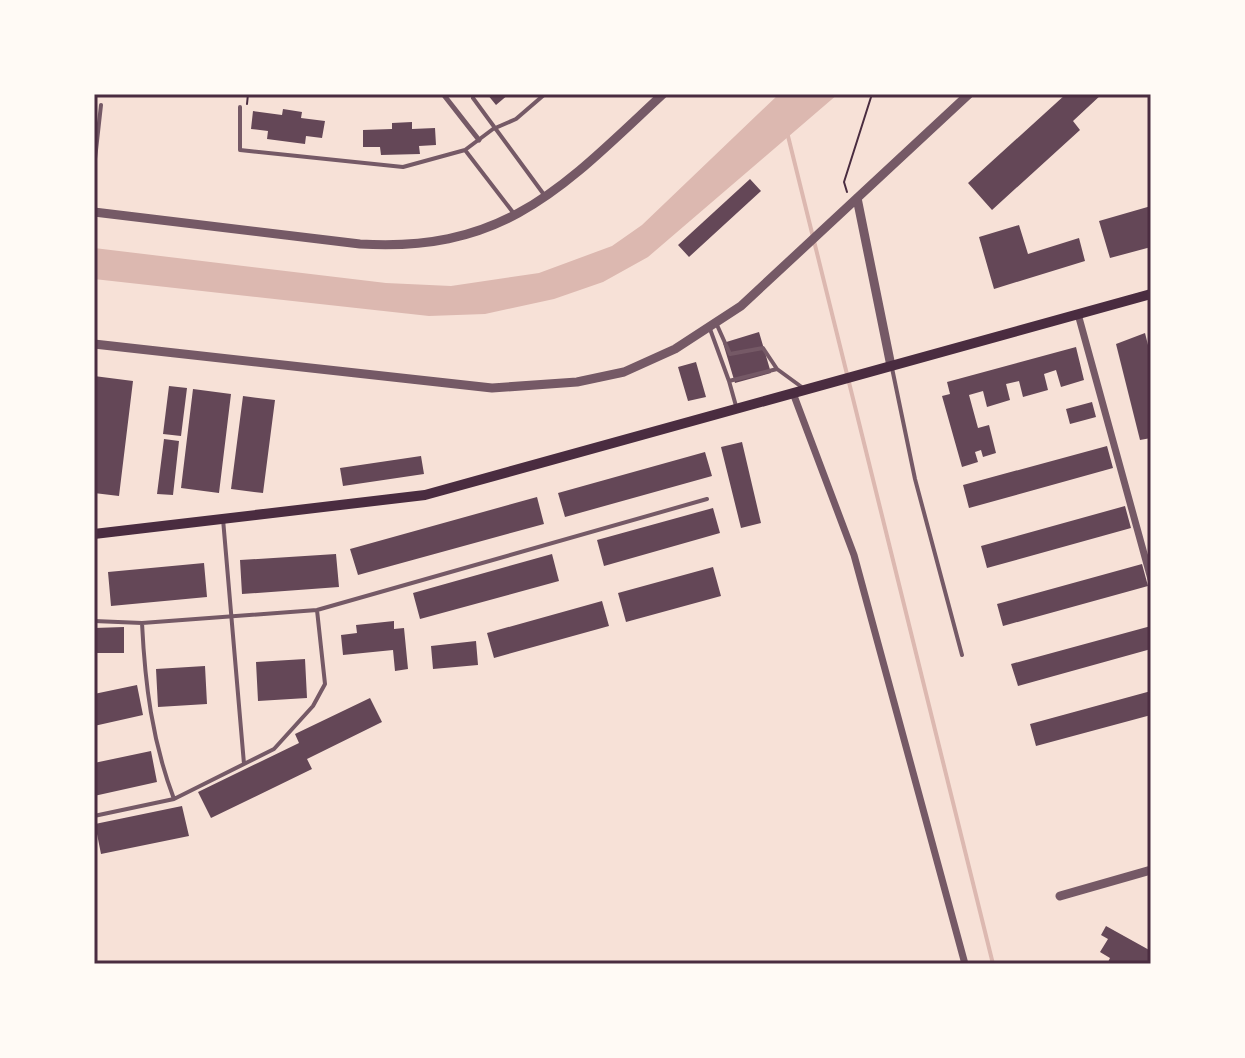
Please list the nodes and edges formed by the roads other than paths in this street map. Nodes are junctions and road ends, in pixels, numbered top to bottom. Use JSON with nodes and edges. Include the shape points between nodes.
{"nodes":[{"id":1,"x":443,"y":94,"type":"edge"},
{"id":2,"x":545,"y":94,"type":"edge"},
{"id":3,"x":663,"y":94,"type":"edge"},
{"id":4,"x":969,"y":94,"type":"edge"},
{"id":5,"x":473,"y":98,"type":"dead end"},
{"id":6,"x":101,"y":105,"type":"dead end"},
{"id":7,"x":240,"y":107,"type":"dead end"},
{"id":8,"x":493,"y":129,"type":"junction"},
{"id":9,"x":479,"y":140,"type":"junction"},
{"id":10,"x":465,"y":150,"type":"junction"},
{"id":11,"x":94,"y":168,"type":"edge"},
{"id":12,"x":547,"y":198,"type":"junction"},
{"id":13,"x":853,"y":202,"type":"junction"},
{"id":14,"x":94,"y":212,"type":"edge"},
{"id":15,"x":516,"y":216,"type":"junction"},
{"id":16,"x":1151,"y":294,"type":"edge"},
{"id":17,"x":1078,"y":314,"type":"junction"},
{"id":18,"x":713,"y":324,"type":"junction"},
{"id":19,"x":94,"y":344,"type":"edge"},
{"id":20,"x":886,"y":367,"type":"junction"},
{"id":21,"x":777,"y":369,"type":"junction"},
{"id":22,"x":729,"y":381,"type":"junction"},
{"id":23,"x":805,"y":389,"type":"junction"},
{"id":24,"x":793,"y":393,"type":"junction"},
{"id":25,"x":736,"y":409,"type":"junction"},
{"id":26,"x":707,"y":499,"type":"dead end"},
{"id":27,"x":223,"y":519,"type":"junction"},
{"id":28,"x":94,"y":534,"type":"edge"},
{"id":29,"x":1151,"y":579,"type":"edge"},
{"id":30,"x":317,"y":610,"type":"junction"},
{"id":31,"x":231,"y":615,"type":"junction"},
{"id":32,"x":94,"y":621,"type":"edge"},
{"id":33,"x":142,"y":623,"type":"junction"},
{"id":34,"x":962,"y":655,"type":"dead end"},
{"id":35,"x":244,"y":764,"type":"junction"},
{"id":36,"x":174,"y":799,"type":"junction"},
{"id":37,"x":94,"y":816,"type":"edge"},
{"id":38,"x":1151,"y":870,"type":"edge"},
{"id":39,"x":1060,"y":896,"type":"dead end"},
{"id":40,"x":965,"y":964,"type":"edge"}],
"edges":[{"from":1,"to":9,"type":"street"},
{"from":2,"to":8,"type":"lane","via":[[516,119]]},
{"from":3,"to":12,"type":"street"},
{"from":4,"to":13,"type":"street"},
{"from":5,"to":8,"type":"lane"},
{"from":6,"to":11,"type":"lane"},
{"from":7,"to":10,"type":"lane","via":[[240,150],[403,167]]},
{"from":8,"to":9,"type":"lane"},
{"from":8,"to":12,"type":"lane"},
{"from":9,"to":10,"type":"lane"},
{"from":10,"to":15,"type":"lane"},
{"from":12,"to":15,"type":"street"},
{"from":13,"to":18,"type":"street","via":[[741,306]]},
{"from":13,"to":20,"type":"street"},
{"from":14,"to":15,"type":"street","via":[[399,246],[462,237]]},
{"from":16,"to":17,"type":"main road"},
{"from":17,"to":20,"type":"main road"},
{"from":17,"to":29,"type":"street"},
{"from":18,"to":19,"type":"street","via":[[624,372],[545,387],[492,388]]},
{"from":18,"to":21,"type":"lane","via":[[730,354],[763,348]]},
{"from":18,"to":22,"type":"lane"},
{"from":20,"to":23,"type":"main road"},
{"from":20,"to":34,"type":"lane"},
{"from":21,"to":22,"type":"lane"},
{"from":21,"to":23,"type":"lane"},
{"from":22,"to":25,"type":"lane"},
{"from":23,"to":24,"type":"main road"},
{"from":24,"to":25,"type":"main road"},
{"from":24,"to":40,"type":"street","via":[[854,555]]},
{"from":25,"to":27,"type":"main road","via":[[425,495]]},
{"from":26,"to":30,"type":"lane"},
{"from":27,"to":28,"type":"main road"},
{"from":27,"to":31,"type":"lane"},
{"from":30,"to":31,"type":"lane"},
{"from":30,"to":35,"type":"lane","via":[[325,684],[313,706],[274,749]]},
{"from":31,"to":33,"type":"lane"},
{"from":31,"to":35,"type":"lane"},
{"from":32,"to":33,"type":"lane"},
{"from":33,"to":36,"type":"lane","via":[[154,737]]},
{"from":35,"to":36,"type":"lane"},
{"from":36,"to":37,"type":"lane"},
{"from":38,"to":39,"type":"street"}]}
